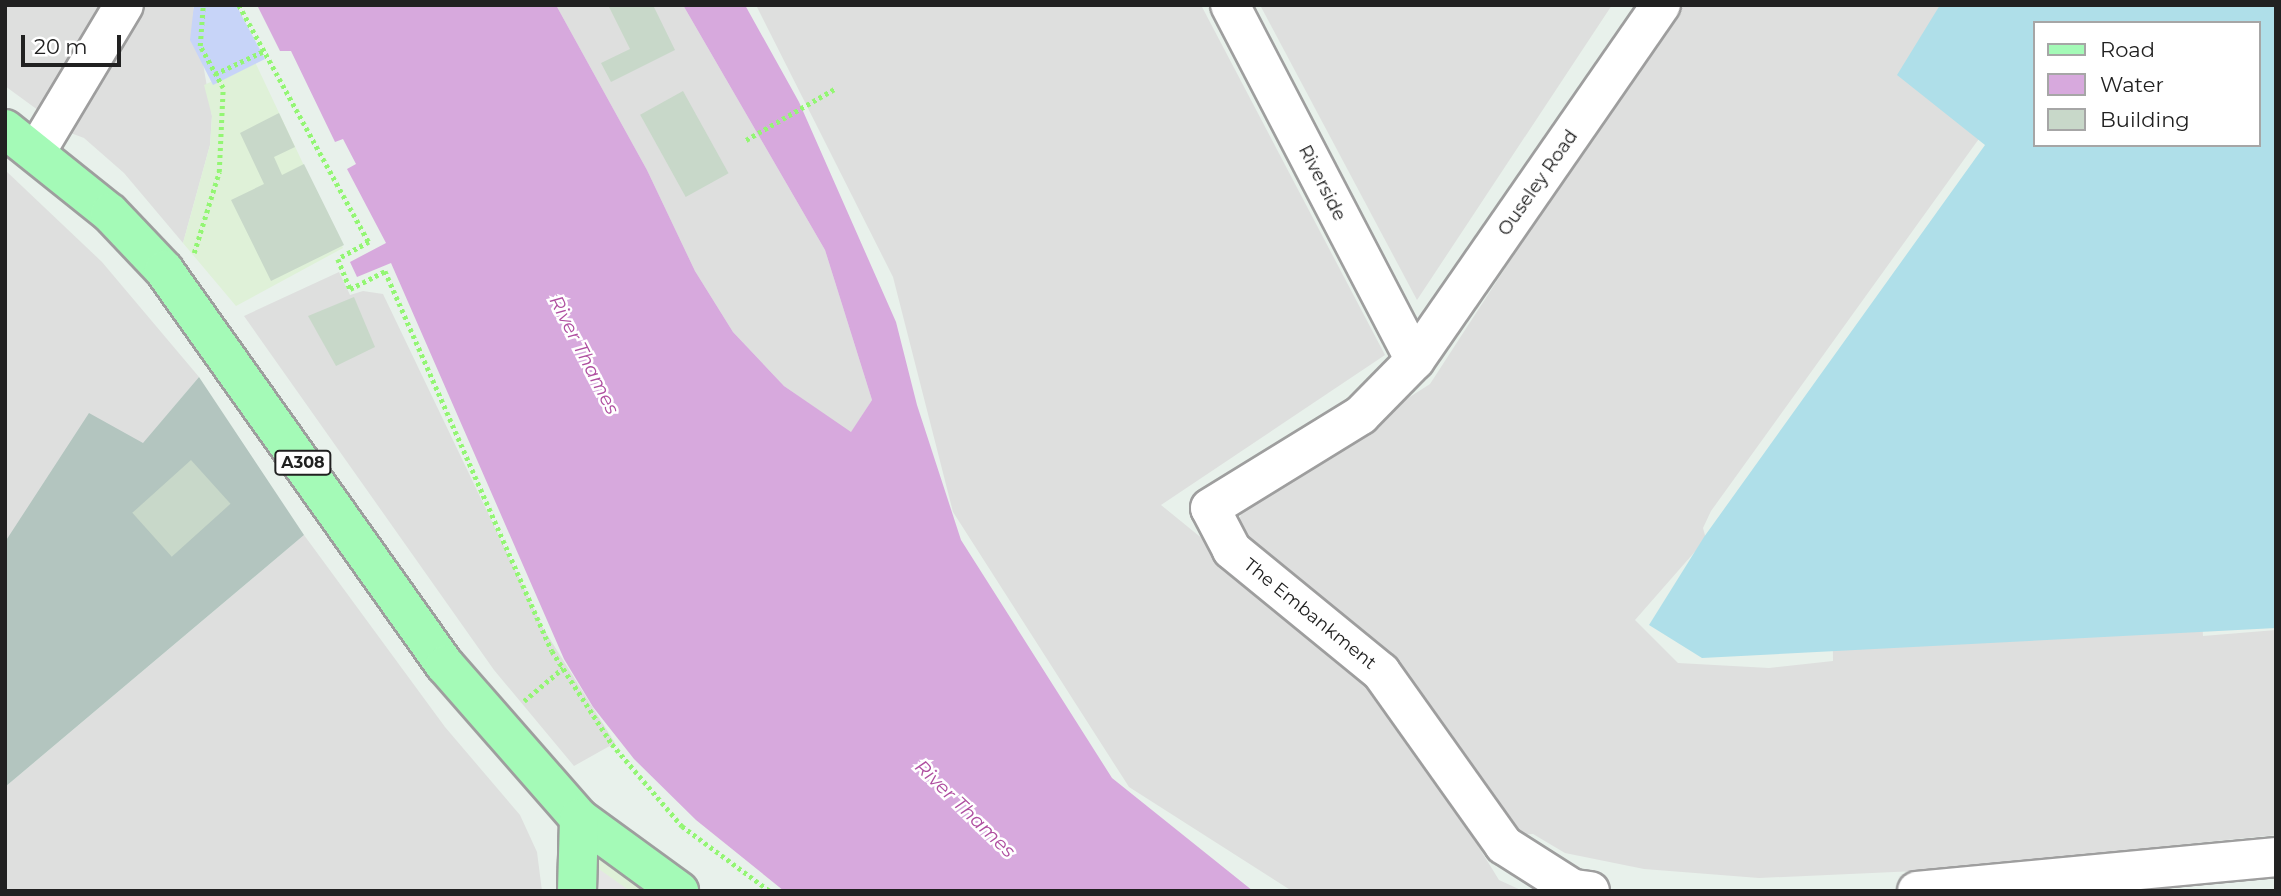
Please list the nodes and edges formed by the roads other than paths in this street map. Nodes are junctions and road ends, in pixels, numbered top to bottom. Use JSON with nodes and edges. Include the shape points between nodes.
{"nodes":[{"id":1,"x":124,"y":5,"type":"edge"},
{"id":2,"x":1230,"y":5,"type":"edge"},
{"id":3,"x":1661,"y":5,"type":"edge"},
{"id":4,"x":5,"y":129,"type":"edge"},
{"id":5,"x":36,"y":152,"type":"junction"},
{"id":6,"x":1415,"y":360,"type":"junction"},
{"id":7,"x":579,"y":818,"type":"junction"},
{"id":8,"x":2276,"y":857,"type":"edge"},
{"id":9,"x":577,"y":891,"type":"edge"},
{"id":10,"x":680,"y":891,"type":"edge"},
{"id":11,"x":1590,"y":891,"type":"edge"},
{"id":12,"x":1917,"y":891,"type":"edge"}],
"edges":[{"from":1,"to":5,"type":"street"},
{"from":2,"to":6,"type":"street","name":"Riverside"},
{"from":3,"to":6,"type":"street","name":"Ouseley Road"},
{"from":4,"to":5,"type":"main road","number":"A308"},
{"from":5,"to":7,"type":"main road","number":"A308","via":[[110,213],[181,294],[445,665]]},
{"from":6,"to":11,"type":"street","name":"The Embankment","via":[[1361,415],[1210,508],[1232,550],[1381,671],[1504,845],[1573,889]]},
{"from":7,"to":9,"type":"main road"},
{"from":7,"to":10,"type":"main road","number":"A308"},
{"from":8,"to":12,"type":"street"}]}
